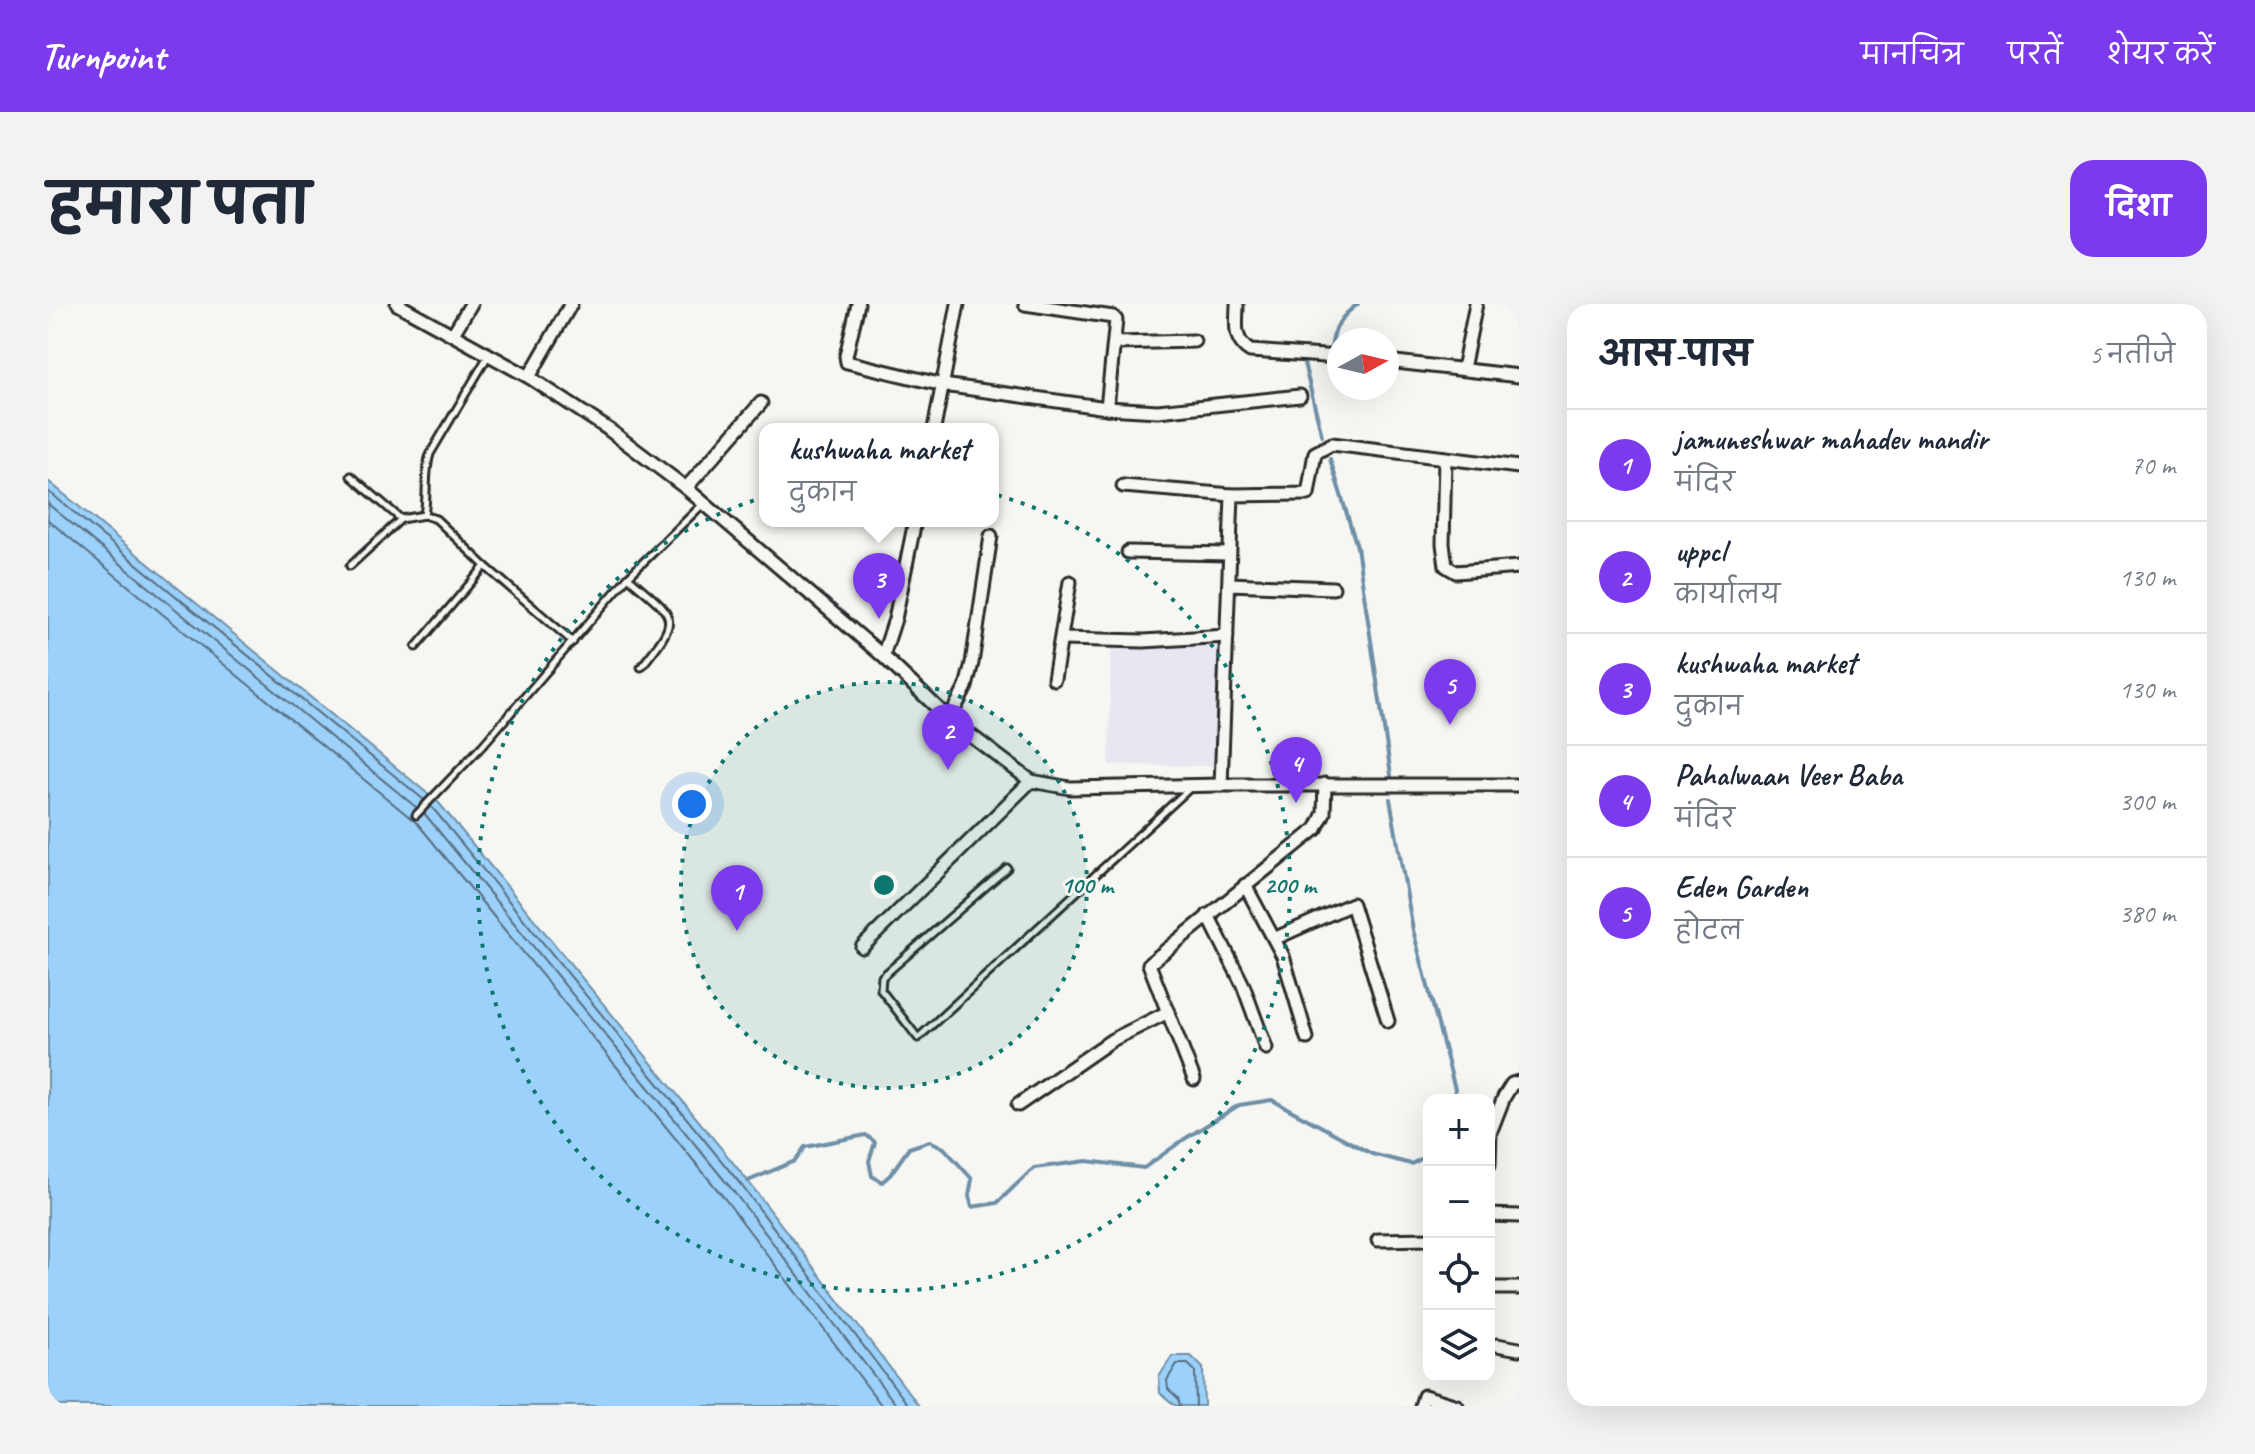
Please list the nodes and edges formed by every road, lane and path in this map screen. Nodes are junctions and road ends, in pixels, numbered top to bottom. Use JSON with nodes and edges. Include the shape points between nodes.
{"nodes":[{"id":1,"x":397,"y":304,"type":"edge"},
{"id":2,"x":471,"y":304,"type":"edge"},
{"id":3,"x":571,"y":304,"type":"edge"},
{"id":4,"x":858,"y":304,"type":"edge"},
{"id":5,"x":958,"y":304,"type":"edge"},
{"id":6,"x":1025,"y":304,"type":"edge"},
{"id":7,"x":1237,"y":304,"type":"edge"},
{"id":8,"x":1476,"y":304,"type":"edge"},
{"id":9,"x":453,"y":334,"type":"junction"},
{"id":10,"x":1194,"y":341,"type":"dead end"},
{"id":11,"x":1116,"y":343,"type":"junction"},
{"id":12,"x":1327,"y":355,"type":"edge"},
{"id":13,"x":488,"y":356,"type":"junction"},
{"id":14,"x":1399,"y":362,"type":"edge"},
{"id":15,"x":1463,"y":369,"type":"junction"},
{"id":16,"x":1519,"y":376,"type":"edge"},
{"id":17,"x":529,"y":377,"type":"junction"},
{"id":18,"x":943,"y":385,"type":"junction"},
{"id":19,"x":1300,"y":396,"type":"dead end"},
{"id":20,"x":761,"y":403,"type":"dead end"},
{"id":21,"x":1107,"y":408,"type":"junction"},
{"id":22,"x":935,"y":423,"type":"edge"},
{"id":23,"x":1445,"y":458,"type":"junction"},
{"id":24,"x":1519,"y":467,"type":"edge"},
{"id":25,"x":351,"y":476,"type":"dead end"},
{"id":26,"x":1123,"y":486,"type":"dead end"},
{"id":27,"x":686,"y":488,"type":"junction"},
{"id":28,"x":1232,"y":495,"type":"junction"},
{"id":29,"x":703,"y":503,"type":"junction"},
{"id":30,"x":424,"y":515,"type":"junction"},
{"id":31,"x":401,"y":519,"type":"junction"},
{"id":32,"x":914,"y":527,"type":"edge"},
{"id":33,"x":991,"y":536,"type":"dead end"},
{"id":34,"x":1128,"y":552,"type":"dead end"},
{"id":35,"x":1229,"y":554,"type":"junction"},
{"id":36,"x":350,"y":566,"type":"dead end"},
{"id":37,"x":485,"y":566,"type":"junction"},
{"id":38,"x":1519,"y":567,"type":"edge"},
{"id":39,"x":628,"y":577,"type":"junction"},
{"id":40,"x":1070,"y":582,"type":"dead end"},
{"id":41,"x":1229,"y":584,"type":"junction"},
{"id":42,"x":1333,"y":588,"type":"dead end"},
{"id":43,"x":1227,"y":636,"type":"junction"},
{"id":44,"x":1062,"y":639,"type":"junction"},
{"id":45,"x":573,"y":642,"type":"junction"},
{"id":46,"x":416,"y":647,"type":"dead end"},
{"id":47,"x":883,"y":656,"type":"junction"},
{"id":48,"x":641,"y":667,"type":"dead end"},
{"id":49,"x":1054,"y":679,"type":"dead end"},
{"id":50,"x":949,"y":719,"type":"junction"},
{"id":51,"x":1031,"y":781,"type":"junction"},
{"id":52,"x":1325,"y":784,"type":"junction"},
{"id":53,"x":1194,"y":785,"type":"junction"},
{"id":54,"x":1221,"y":785,"type":"junction"},
{"id":55,"x":1519,"y":785,"type":"edge"},
{"id":56,"x":416,"y":815,"type":"dead end"},
{"id":57,"x":1007,"y":868,"type":"dead end"},
{"id":58,"x":1245,"y":885,"type":"junction"},
{"id":59,"x":1208,"y":915,"type":"junction"},
{"id":60,"x":1276,"y":938,"type":"junction"},
{"id":61,"x":862,"y":947,"type":"dead end"},
{"id":62,"x":1168,"y":1012,"type":"junction"},
{"id":63,"x":1388,"y":1021,"type":"dead end"},
{"id":64,"x":1307,"y":1038,"type":"dead end"},
{"id":65,"x":1266,"y":1048,"type":"dead end"},
{"id":66,"x":1194,"y":1079,"type":"dead end"},
{"id":67,"x":1519,"y":1082,"type":"edge"},
{"id":68,"x":1018,"y":1105,"type":"dead end"},
{"id":69,"x":1495,"y":1118,"type":"edge"},
{"id":70,"x":1495,"y":1215,"type":"edge"},
{"id":71,"x":1519,"y":1216,"type":"edge"},
{"id":72,"x":1423,"y":1239,"type":"edge"},
{"id":73,"x":1378,"y":1240,"type":"dead end"},
{"id":74,"x":1495,"y":1288,"type":"edge"},
{"id":75,"x":1519,"y":1288,"type":"edge"},
{"id":76,"x":1497,"y":1345,"type":"dead end"},
{"id":77,"x":1519,"y":1349,"type":"edge"},
{"id":78,"x":1421,"y":1406,"type":"edge"},
{"id":79,"x":1457,"y":1406,"type":"edge"}],
"edges":[{"from":1,"to":9,"type":"street"},
{"from":2,"to":9,"type":"street"},
{"from":3,"to":17,"type":"street"},
{"from":4,"to":18,"type":"street","via":[[847,362]]},
{"from":5,"to":18,"type":"street"},
{"from":6,"to":11,"type":"street","via":[[1113,317]]},
{"from":7,"to":12,"type":"street","via":[[1236,336],[1250,351]]},
{"from":8,"to":15,"type":"street"},
{"from":9,"to":13,"type":"street"},
{"from":10,"to":11,"type":"street"},
{"from":11,"to":21,"type":"street"},
{"from":13,"to":17,"type":"street"},
{"from":13,"to":30,"type":"lane","via":[[430,454]]},
{"from":14,"to":15,"type":"street"},
{"from":15,"to":16,"type":"street"},
{"from":17,"to":27,"type":"street"},
{"from":18,"to":21,"type":"street"},
{"from":18,"to":22,"type":"street"},
{"from":19,"to":21,"type":"street","via":[[1158,411]]},
{"from":20,"to":27,"type":"street"},
{"from":23,"to":24,"type":"street"},
{"from":23,"to":28,"type":"street","via":[[1332,444],[1315,453],[1308,494]]},
{"from":23,"to":38,"type":"street","via":[[1446,566],[1456,572]]},
{"from":25,"to":31,"type":"lane"},
{"from":26,"to":28,"type":"street"},
{"from":27,"to":29,"type":"street"},
{"from":28,"to":35,"type":"street"},
{"from":29,"to":39,"type":"lane"},
{"from":29,"to":47,"type":"street"},
{"from":30,"to":31,"type":"lane"},
{"from":30,"to":37,"type":"lane","via":[[436,519]]},
{"from":31,"to":36,"type":"lane"},
{"from":32,"to":47,"type":"street"},
{"from":33,"to":50,"type":"street","via":[[972,663]]},
{"from":34,"to":35,"type":"street"},
{"from":35,"to":41,"type":"street"},
{"from":37,"to":45,"type":"lane"},
{"from":37,"to":46,"type":"lane"},
{"from":39,"to":45,"type":"lane"},
{"from":39,"to":48,"type":"lane","via":[[666,610],[670,622],[668,633]]},
{"from":40,"to":44,"type":"street"},
{"from":41,"to":42,"type":"street"},
{"from":41,"to":43,"type":"street"},
{"from":43,"to":44,"type":"street"},
{"from":43,"to":54,"type":"street"},
{"from":44,"to":49,"type":"street"},
{"from":45,"to":56,"type":"lane"},
{"from":47,"to":50,"type":"street"},
{"from":50,"to":51,"type":"street"},
{"from":51,"to":53,"type":"street","via":[[1070,788]]},
{"from":51,"to":61,"type":"street"},
{"from":52,"to":54,"type":"street"},
{"from":52,"to":55,"type":"street"},
{"from":52,"to":58,"type":"street","via":[[1324,813],[1316,829]]},
{"from":53,"to":54,"type":"street"},
{"from":53,"to":57,"type":"lane","via":[[918,1038],[881,990],[882,977]]},
{"from":58,"to":59,"type":"street"},
{"from":58,"to":60,"type":"street"},
{"from":59,"to":62,"type":"street","via":[[1149,964]]},
{"from":59,"to":65,"type":"street","via":[[1243,985]]},
{"from":60,"to":63,"type":"street","via":[[1352,904]]},
{"from":60,"to":64,"type":"street"},
{"from":62,"to":66,"type":"street"},
{"from":62,"to":68,"type":"street","via":[[1112,1040]]},
{"from":67,"to":69,"type":"street","via":[[1512,1084]]},
{"from":70,"to":71,"type":"street"},
{"from":72,"to":73,"type":"street"},
{"from":74,"to":75,"type":"street"},
{"from":76,"to":77,"type":"street"},
{"from":78,"to":79,"type":"street","via":[[1424,1396]]}]}
